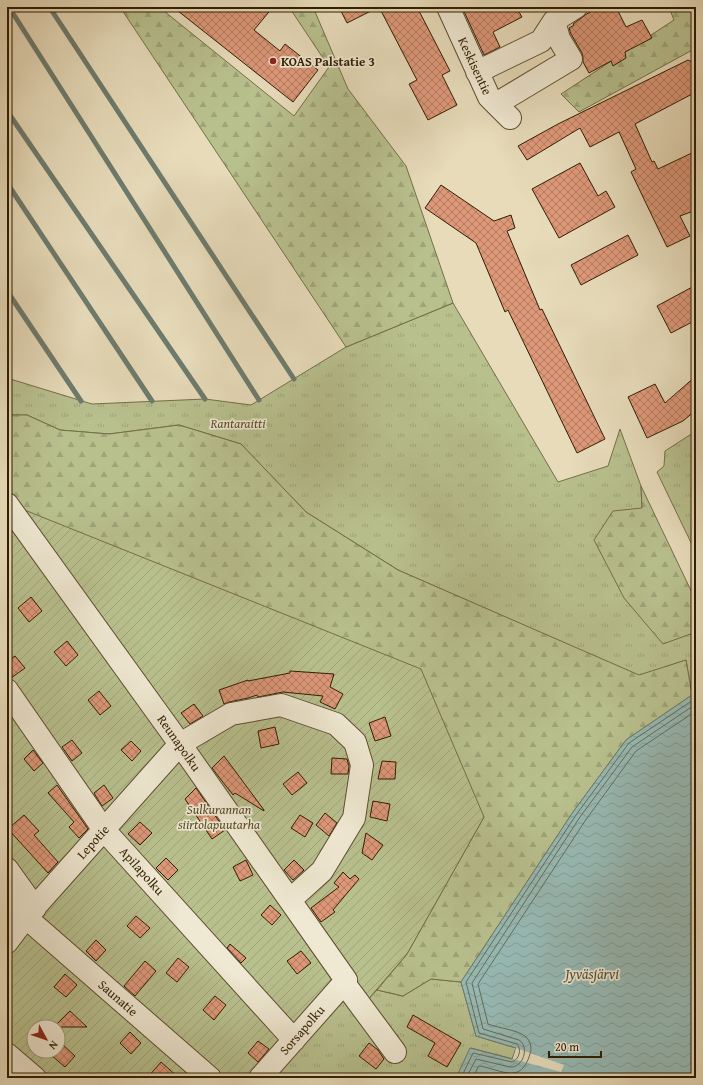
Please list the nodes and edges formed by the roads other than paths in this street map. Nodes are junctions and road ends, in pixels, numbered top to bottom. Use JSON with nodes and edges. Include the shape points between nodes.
{"nodes":[{"id":1,"x":448,"y":7,"type":"edge"},
{"id":2,"x":576,"y":7,"type":"edge"},
{"id":3,"x":554,"y":21,"type":"junction"},
{"id":4,"x":477,"y":72,"type":"junction"},
{"id":5,"x":7,"y":504,"type":"edge"},
{"id":6,"x":14,"y":525,"type":"edge"},
{"id":7,"x":7,"y":690,"type":"edge"},
{"id":8,"x":180,"y":744,"type":"junction"},
{"id":9,"x":104,"y":830,"type":"junction"},
{"id":10,"x":7,"y":869,"type":"edge"},
{"id":11,"x":290,"y":900,"type":"junction"},
{"id":12,"x":7,"y":901,"type":"edge"},
{"id":13,"x":31,"y":913,"type":"junction"},
{"id":14,"x":7,"y":942,"type":"edge"},
{"id":15,"x":344,"y":983,"type":"junction"},
{"id":16,"x":294,"y":1040,"type":"junction"},
{"id":17,"x":395,"y":1052,"type":"dead end"},
{"id":18,"x":7,"y":1054,"type":"edge"},
{"id":19,"x":35,"y":1078,"type":"edge"},
{"id":20,"x":210,"y":1078,"type":"edge"},
{"id":21,"x":260,"y":1078,"type":"edge"}],
"edges":[{"from":1,"to":4,"type":"street","name":"Keskisentie"},
{"from":2,"to":3,"type":"street"},
{"from":3,"to":4,"type":"street","via":[[541,41]]},
{"from":3,"to":4,"type":"street","name":"Keskisentie","via":[[559,40],[571,60],[503,111],[489,97]]},
{"from":5,"to":6,"type":"street","name":"Reunapolku"},
{"from":6,"to":8,"type":"street","name":"Reunapolku"},
{"from":7,"to":9,"type":"street","name":"Apilapolku"},
{"from":8,"to":9,"type":"street","name":"Lepotie"},
{"from":8,"to":11,"type":"street","name":"Reunapolku"},
{"from":8,"to":11,"type":"street","name":"Lepotie","via":[[231,714],[281,705],[336,724],[355,742],[362,765],[354,818],[322,871]]},
{"from":9,"to":13,"type":"street","name":"Lepotie"},
{"from":9,"to":16,"type":"street","name":"Apilapolku"},
{"from":10,"to":13,"type":"street","name":"Saunatie"},
{"from":11,"to":15,"type":"street","name":"Reunapolku","via":[[346,980]]},
{"from":12,"to":13,"type":"street"},
{"from":13,"to":14,"type":"street","name":"Lepotie"},
{"from":13,"to":20,"type":"street","name":"Saunatie"},
{"from":15,"to":16,"type":"street","name":"Sorsapolku"},
{"from":15,"to":17,"type":"street"},
{"from":16,"to":21,"type":"street","name":"Sorsapolku"},
{"from":18,"to":19,"type":"street"}]}
